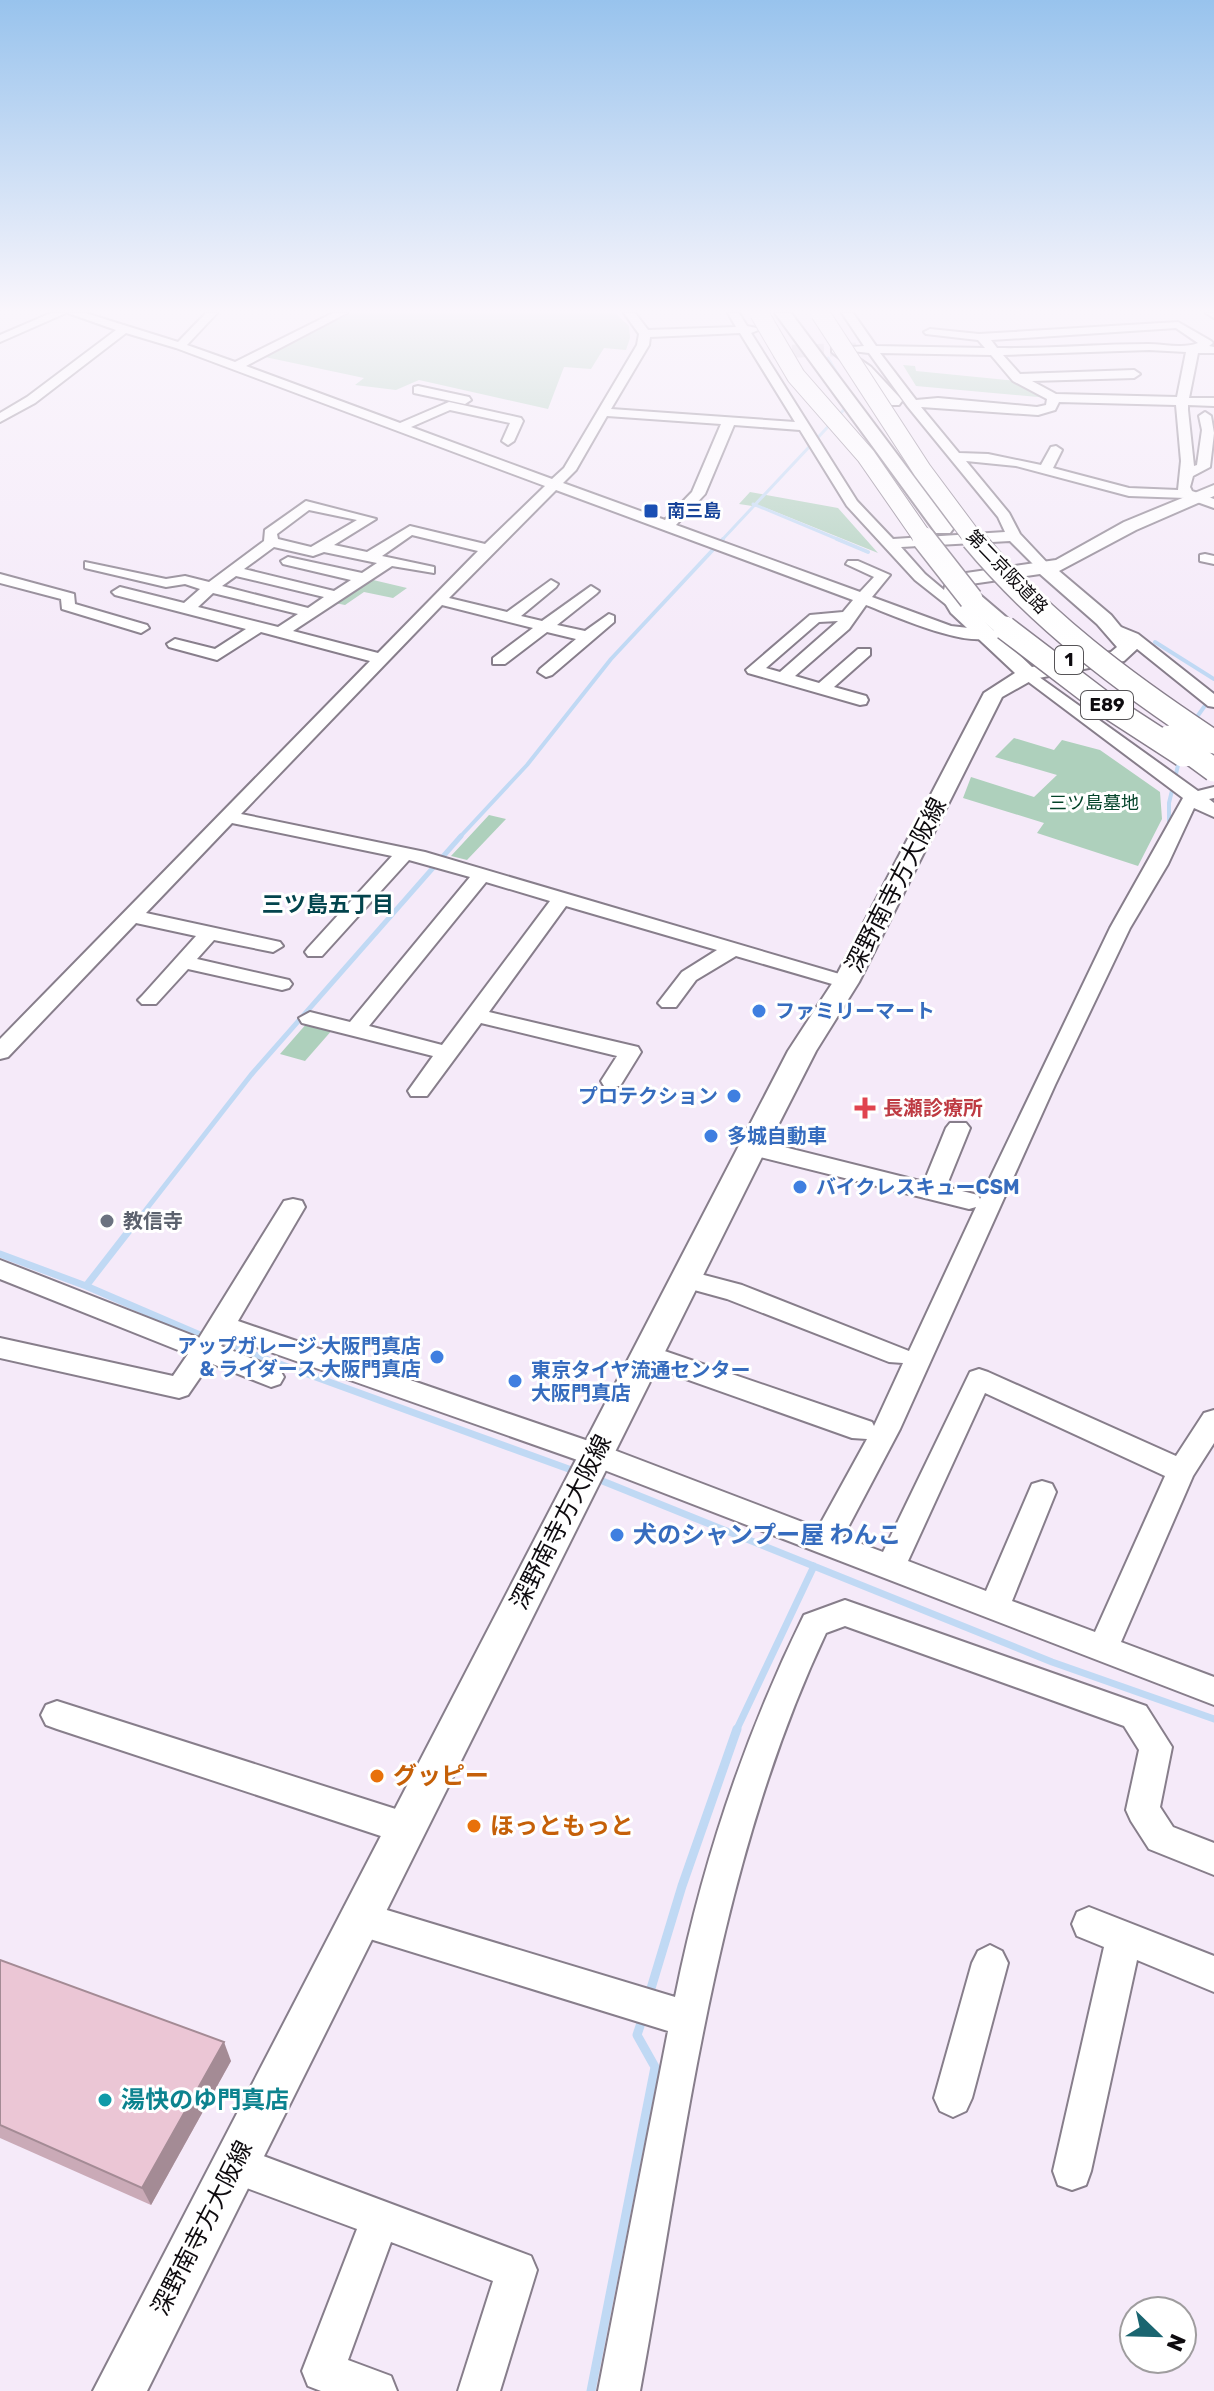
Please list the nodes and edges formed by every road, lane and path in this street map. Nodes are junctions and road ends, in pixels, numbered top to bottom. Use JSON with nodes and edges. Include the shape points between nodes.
{"nodes":[{"id":1,"x":390,"y":425,"type":"edge"},
{"id":2,"x":407,"y":425,"type":"edge"},
{"id":3,"x":462,"y":425,"type":"edge"},
{"id":4,"x":515,"y":425,"type":"edge"},
{"id":5,"x":596,"y":425,"type":"edge"},
{"id":6,"x":727,"y":425,"type":"edge"},
{"id":7,"x":782,"y":425,"type":"edge"},
{"id":8,"x":827,"y":425,"type":"edge"},
{"id":9,"x":838,"y":425,"type":"edge"},
{"id":10,"x":858,"y":425,"type":"edge"},
{"id":11,"x":868,"y":425,"type":"edge"},
{"id":12,"x":886,"y":425,"type":"edge"},
{"id":13,"x":899,"y":425,"type":"edge"},
{"id":14,"x":917,"y":425,"type":"edge"},
{"id":15,"x":925,"y":425,"type":"edge"},
{"id":16,"x":1183,"y":425,"type":"edge"},
{"id":17,"x":803,"y":426,"type":"joint"},
{"id":18,"x":399,"y":428,"type":"junction"},
{"id":19,"x":1211,"y":431,"type":"edge"},
{"id":20,"x":1210,"y":446,"type":"edge"},
{"id":21,"x":1056,"y":450,"type":"dead end"},
{"id":22,"x":822,"y":457,"type":"junction"},
{"id":23,"x":959,"y":457,"type":"junction"},
{"id":24,"x":1189,"y":473,"type":"junction"},
{"id":25,"x":1047,"y":477,"type":"junction"},
{"id":26,"x":555,"y":484,"type":"junction"},
{"id":27,"x":1214,"y":490,"type":"edge"},
{"id":28,"x":1191,"y":496,"type":"junction"},
{"id":29,"x":1214,"y":504,"type":"edge"},
{"id":30,"x":667,"y":526,"type":"junction"},
{"id":31,"x":951,"y":529,"type":"junction"},
{"id":32,"x":1014,"y":536,"type":"junction"},
{"id":33,"x":271,"y":542,"type":"junction"},
{"id":34,"x":888,"y":544,"type":"junction"},
{"id":35,"x":321,"y":547,"type":"junction"},
{"id":36,"x":489,"y":549,"type":"junction"},
{"id":37,"x":254,"y":553,"type":"junction"},
{"id":38,"x":370,"y":557,"type":"junction"},
{"id":39,"x":390,"y":561,"type":"junction"},
{"id":40,"x":853,"y":564,"type":"dead end"},
{"id":41,"x":90,"y":565,"type":"dead end"},
{"id":42,"x":1046,"y":569,"type":"junction"},
{"id":43,"x":429,"y":570,"type":"dead end"},
{"id":44,"x":233,"y":571,"type":"junction"},
{"id":45,"x":0,"y":578,"type":"edge"},
{"id":46,"x":364,"y":578,"type":"junction"},
{"id":47,"x":551,"y":584,"type":"dead end"},
{"id":48,"x":212,"y":587,"type":"junction"},
{"id":49,"x":591,"y":591,"type":"dead end"},
{"id":50,"x":120,"y":592,"type":"dead end"},
{"id":51,"x":337,"y":596,"type":"junction"},
{"id":52,"x":861,"y":598,"type":"junction"},
{"id":53,"x":439,"y":600,"type":"junction"},
{"id":54,"x":964,"y":604,"type":"junction"},
{"id":55,"x":189,"y":609,"type":"junction"},
{"id":56,"x":311,"y":613,"type":"junction"},
{"id":57,"x":848,"y":616,"type":"junction"},
{"id":58,"x":222,"y":617,"type":"junction"},
{"id":59,"x":509,"y":618,"type":"junction"},
{"id":60,"x":609,"y":619,"type":"dead end"},
{"id":61,"x":259,"y":627,"type":"junction"},
{"id":62,"x":544,"y":627,"type":"junction"},
{"id":63,"x":141,"y":628,"type":"dead end"},
{"id":64,"x":1111,"y":628,"type":"junction"},
{"id":65,"x":281,"y":632,"type":"junction"},
{"id":66,"x":986,"y":635,"type":"junction"},
{"id":67,"x":588,"y":637,"type":"junction"},
{"id":68,"x":864,"y":652,"type":"dead end"},
{"id":69,"x":382,"y":659,"type":"junction"},
{"id":70,"x":499,"y":661,"type":"dead end"},
{"id":71,"x":546,"y":672,"type":"dead end"},
{"id":72,"x":1028,"y":674,"type":"junction"},
{"id":73,"x":783,"y":678,"type":"junction"},
{"id":74,"x":822,"y":689,"type":"junction"},
{"id":75,"x":860,"y":700,"type":"dead end"},
{"id":76,"x":1214,"y":702,"type":"edge"},
{"id":77,"x":1210,"y":729,"type":"edge"},
{"id":78,"x":1174,"y":738,"type":"junction"},
{"id":79,"x":1214,"y":742,"type":"edge"},
{"id":80,"x":1128,"y":751,"type":"junction"},
{"id":81,"x":1214,"y":772,"type":"edge"},
{"id":82,"x":1204,"y":795,"type":"edge"},
{"id":83,"x":1214,"y":812,"type":"edge"},
{"id":84,"x":228,"y":817,"type":"junction"},
{"id":85,"x":405,"y":853,"type":"junction"},
{"id":86,"x":482,"y":875,"type":"junction"},
{"id":87,"x":562,"y":898,"type":"junction"},
{"id":88,"x":132,"y":916,"type":"junction"},
{"id":89,"x":210,"y":932,"type":"junction"},
{"id":90,"x":273,"y":946,"type":"dead end"},
{"id":91,"x":734,"y":949,"type":"junction"},
{"id":92,"x":315,"y":952,"type":"dead end"},
{"id":93,"x":183,"y":962,"type":"junction"},
{"id":94,"x":846,"y":982,"type":"junction"},
{"id":95,"x":282,"y":984,"type":"dead end"},
{"id":96,"x":149,"y":1000,"type":"dead end"},
{"id":97,"x":669,"y":1003,"type":"dead end"},
{"id":98,"x":475,"y":1015,"type":"junction"},
{"id":99,"x":310,"y":1018,"type":"dead end"},
{"id":100,"x":355,"y":1030,"type":"junction"},
{"id":101,"x":0,"y":1052,"type":"edge"},
{"id":102,"x":448,"y":1053,"type":"junction"},
{"id":103,"x":612,"y":1081,"type":"dead end"},
{"id":104,"x":419,"y":1091,"type":"dead end"},
{"id":105,"x":958,"y":1128,"type":"dead end"},
{"id":106,"x":752,"y":1147,"type":"junction"},
{"id":107,"x":932,"y":1192,"type":"junction"},
{"id":108,"x":969,"y":1201,"type":"dead end"},
{"id":109,"x":293,"y":1207,"type":"dead end"},
{"id":110,"x":0,"y":1269,"type":"edge"},
{"id":111,"x":685,"y":1279,"type":"junction"},
{"id":112,"x":222,"y":1325,"type":"junction"},
{"id":113,"x":0,"y":1348,"type":"edge"},
{"id":114,"x":204,"y":1352,"type":"junction"},
{"id":115,"x":647,"y":1355,"type":"junction"},
{"id":116,"x":898,"y":1355,"type":"dead end"},
{"id":117,"x":271,"y":1377,"type":"dead end"},
{"id":118,"x":1214,"y":1421,"type":"edge"},
{"id":119,"x":862,"y":1430,"type":"dead end"},
{"id":120,"x":589,"y":1469,"type":"junction"},
{"id":121,"x":1181,"y":1471,"type":"junction"},
{"id":122,"x":1042,"y":1492,"type":"dead end"},
{"id":123,"x":826,"y":1541,"type":"junction"},
{"id":124,"x":891,"y":1566,"type":"junction"},
{"id":125,"x":995,"y":1606,"type":"junction"},
{"id":126,"x":1103,"y":1648,"type":"junction"},
{"id":127,"x":1214,"y":1691,"type":"edge"},
{"id":128,"x":57,"y":1715,"type":"dead end"},
{"id":129,"x":405,"y":1828,"type":"junction"},
{"id":130,"x":1214,"y":1859,"type":"edge"},
{"id":131,"x":357,"y":1918,"type":"junction"},
{"id":132,"x":1089,"y":1924,"type":"dead end"},
{"id":133,"x":1124,"y":1938,"type":"junction"},
{"id":134,"x":990,"y":1963,"type":"dead end"},
{"id":135,"x":1214,"y":1974,"type":"edge"},
{"id":136,"x":677,"y":2016,"type":"junction"},
{"id":137,"x":953,"y":2098,"type":"dead end"},
{"id":138,"x":234,"y":2164,"type":"junction"},
{"id":139,"x":1072,"y":2171,"type":"dead end"},
{"id":140,"x":380,"y":2220,"type":"junction"},
{"id":141,"x":119,"y":2391,"type":"edge"},
{"id":142,"x":376,"y":2391,"type":"edge"},
{"id":143,"x":479,"y":2391,"type":"edge"},
{"id":144,"x":619,"y":2391,"type":"edge"}],
"edges":[{"from":1,"to":18,"type":"street"},
{"from":2,"to":18,"type":"street"},
{"from":3,"to":4,"type":"street","via":[[509,438]]},
{"from":5,"to":26,"type":"street"},
{"from":6,"to":30,"type":"street","via":[[698,494]]},
{"from":7,"to":17,"type":"street"},
{"from":8,"to":54,"type":"highway","bridge":true,"via":[[860,484]]},
{"from":9,"to":54,"type":"highway","number":"E89","bridge":true,"via":[[873,466]]},
{"from":10,"to":22,"type":"street","via":[[830,437]]},
{"from":11,"to":31,"type":"highway","number":"1"},
{"from":12,"to":31,"type":"highway","number":"1"},
{"from":13,"to":79,"type":"highway","name":"第二京阪道路","number":"E89","bridge":true,"via":[[930,483],[990,559],[1078,641]]},
{"from":14,"to":77,"type":"highway","via":[[980,517],[1018,562]]},
{"from":15,"to":23,"type":"street"},
{"from":16,"to":24,"type":"street"},
{"from":17,"to":22,"type":"street"},
{"from":18,"to":26,"type":"street"},
{"from":19,"to":20,"type":"street"},
{"from":20,"to":24,"type":"street","via":[[1203,467]]},
{"from":21,"to":25,"type":"street"},
{"from":22,"to":34,"type":"street"},
{"from":23,"to":25,"type":"street","via":[[986,456]]},
{"from":23,"to":32,"type":"street"},
{"from":24,"to":28,"type":"street","via":[[1183,487]]},
{"from":25,"to":28,"type":"street","via":[[1098,495]]},
{"from":26,"to":30,"type":"street"},
{"from":26,"to":36,"type":"street"},
{"from":27,"to":28,"type":"main road"},
{"from":28,"to":29,"type":"street"},
{"from":28,"to":42,"type":"main road"},
{"from":30,"to":52,"type":"street"},
{"from":31,"to":77,"type":"highway","number":"1","bridge":true,"via":[[1071,640]]},
{"from":31,"to":78,"type":"highway","number":"1","via":[[1023,619],[1087,676]]},
{"from":32,"to":34,"type":"street"},
{"from":32,"to":42,"type":"street"},
{"from":33,"to":35,"type":"street","via":[[313,552]]},
{"from":33,"to":35,"type":"street","via":[[270,533],[306,505],[369,519]]},
{"from":33,"to":37,"type":"street"},
{"from":34,"to":54,"type":"street","via":[[920,577]]},
{"from":35,"to":38,"type":"street"},
{"from":36,"to":38,"type":"street","via":[[410,530]]},
{"from":36,"to":53,"type":"street"},
{"from":37,"to":44,"type":"street"},
{"from":37,"to":46,"type":"street"},
{"from":38,"to":39,"type":"street"},
{"from":39,"to":43,"type":"street"},
{"from":39,"to":46,"type":"street"},
{"from":40,"to":52,"type":"street","via":[[883,575]]},
{"from":41,"to":48,"type":"street","via":[[166,583],[185,580]]},
{"from":42,"to":54,"type":"main road","via":[[960,581],[951,591]]},
{"from":42,"to":64,"type":"main road"},
{"from":44,"to":48,"type":"street"},
{"from":44,"to":51,"type":"street"},
{"from":45,"to":63,"type":"street","via":[[69,597],[67,606]]},
{"from":46,"to":51,"type":"street"},
{"from":47,"to":59,"type":"street"},
{"from":48,"to":55,"type":"street"},
{"from":48,"to":56,"type":"street"},
{"from":49,"to":62,"type":"street"},
{"from":50,"to":55,"type":"street"},
{"from":51,"to":56,"type":"street"},
{"from":52,"to":57,"type":"street"},
{"from":52,"to":66,"type":"street","via":[[948,630]]},
{"from":53,"to":59,"type":"street"},
{"from":53,"to":69,"type":"street"},
{"from":54,"to":66,"type":"main road"},
{"from":54,"to":81,"type":"highway","name":"第二京阪道路","number":"E89","bridge":true,"via":[[1106,705]]},
{"from":55,"to":58,"type":"street"},
{"from":56,"to":65,"type":"street"},
{"from":57,"to":73,"type":"street"},
{"from":57,"to":73,"type":"street","via":[[815,618],[754,670]]},
{"from":58,"to":61,"type":"street"},
{"from":58,"to":61,"type":"street","via":[[179,642],[217,655]]},
{"from":59,"to":62,"type":"street"},
{"from":60,"to":67,"type":"street"},
{"from":61,"to":65,"type":"street"},
{"from":62,"to":67,"type":"street"},
{"from":62,"to":70,"type":"street"},
{"from":64,"to":72,"type":"main road","name":"深野南寺方大阪線","via":[[1127,643],[1117,657]]},
{"from":64,"to":76,"type":"street","via":[[1132,637]]},
{"from":65,"to":69,"type":"street"},
{"from":66,"to":72,"type":"main road"},
{"from":67,"to":71,"type":"street"},
{"from":68,"to":74,"type":"street"},
{"from":69,"to":84,"type":"street"},
{"from":72,"to":80,"type":"street"},
{"from":72,"to":94,"type":"main road","name":"深野南寺方大阪線","via":[[994,693]]},
{"from":73,"to":74,"type":"street"},
{"from":74,"to":75,"type":"street"},
{"from":77,"to":78,"type":"street"},
{"from":78,"to":80,"type":"street"},
{"from":78,"to":81,"type":"highway","number":"1","bridge":true},
{"from":80,"to":82,"type":"street"},
{"from":82,"to":83,"type":"street"},
{"from":82,"to":123,"type":"street","via":[[1186,805],[1120,928],[886,1429]]},
{"from":84,"to":85,"type":"street"},
{"from":84,"to":88,"type":"street"},
{"from":85,"to":86,"type":"street"},
{"from":85,"to":92,"type":"street"},
{"from":86,"to":87,"type":"street"},
{"from":86,"to":100,"type":"street"},
{"from":87,"to":91,"type":"street"},
{"from":87,"to":98,"type":"street"},
{"from":88,"to":89,"type":"street"},
{"from":88,"to":101,"type":"street"},
{"from":89,"to":90,"type":"street"},
{"from":89,"to":93,"type":"street"},
{"from":91,"to":94,"type":"street"},
{"from":91,"to":97,"type":"street","via":[[689,976]]},
{"from":93,"to":95,"type":"street"},
{"from":93,"to":96,"type":"street"},
{"from":94,"to":106,"type":"main road","name":"深野南寺方大阪線","via":[[802,1051]]},
{"from":98,"to":102,"type":"street"},
{"from":98,"to":103,"type":"street","via":[[630,1052]]},
{"from":99,"to":100,"type":"street"},
{"from":100,"to":102,"type":"street"},
{"from":102,"to":104,"type":"street"},
{"from":105,"to":107,"type":"street"},
{"from":106,"to":107,"type":"street"},
{"from":106,"to":111,"type":"main road","name":"深野南寺方大阪線"},
{"from":107,"to":108,"type":"street"},
{"from":109,"to":112,"type":"street"},
{"from":110,"to":114,"type":"street"},
{"from":111,"to":115,"type":"main road","name":"深野南寺方大阪線"},
{"from":111,"to":116,"type":"street","via":[[733,1291]]},
{"from":112,"to":114,"type":"street"},
{"from":112,"to":120,"type":"street"},
{"from":113,"to":114,"type":"street","via":[[179,1388]]},
{"from":114,"to":117,"type":"street"},
{"from":115,"to":119,"type":"street"},
{"from":115,"to":120,"type":"main road","name":"深野南寺方大阪線"},
{"from":118,"to":121,"type":"street"},
{"from":120,"to":123,"type":"street"},
{"from":120,"to":129,"type":"main road","name":"深野南寺方大阪線"},
{"from":121,"to":124,"type":"street","via":[[979,1379]]},
{"from":121,"to":126,"type":"street"},
{"from":122,"to":125,"type":"street"},
{"from":123,"to":124,"type":"street"},
{"from":124,"to":125,"type":"street"},
{"from":125,"to":126,"type":"street"},
{"from":126,"to":127,"type":"street"},
{"from":128,"to":129,"type":"street"},
{"from":129,"to":131,"type":"main road","name":"深野南寺方大阪線"},
{"from":130,"to":136,"type":"street","via":[[1161,1838],[1143,1810],[1156,1747],[1135,1716],[845,1613],[815,1624],[782,1687],[734,1819]]},
{"from":131,"to":136,"type":"street"},
{"from":131,"to":138,"type":"main road","name":"深野南寺方大阪線"},
{"from":132,"to":133,"type":"street"},
{"from":133,"to":135,"type":"street"},
{"from":133,"to":139,"type":"street"},
{"from":134,"to":137,"type":"street"},
{"from":136,"to":144,"type":"street"},
{"from":138,"to":140,"type":"street"},
{"from":138,"to":141,"type":"main road","name":"深野南寺方大阪線"},
{"from":140,"to":142,"type":"street","via":[[323,2371]]},
{"from":140,"to":143,"type":"street","via":[[517,2270]]}]}
